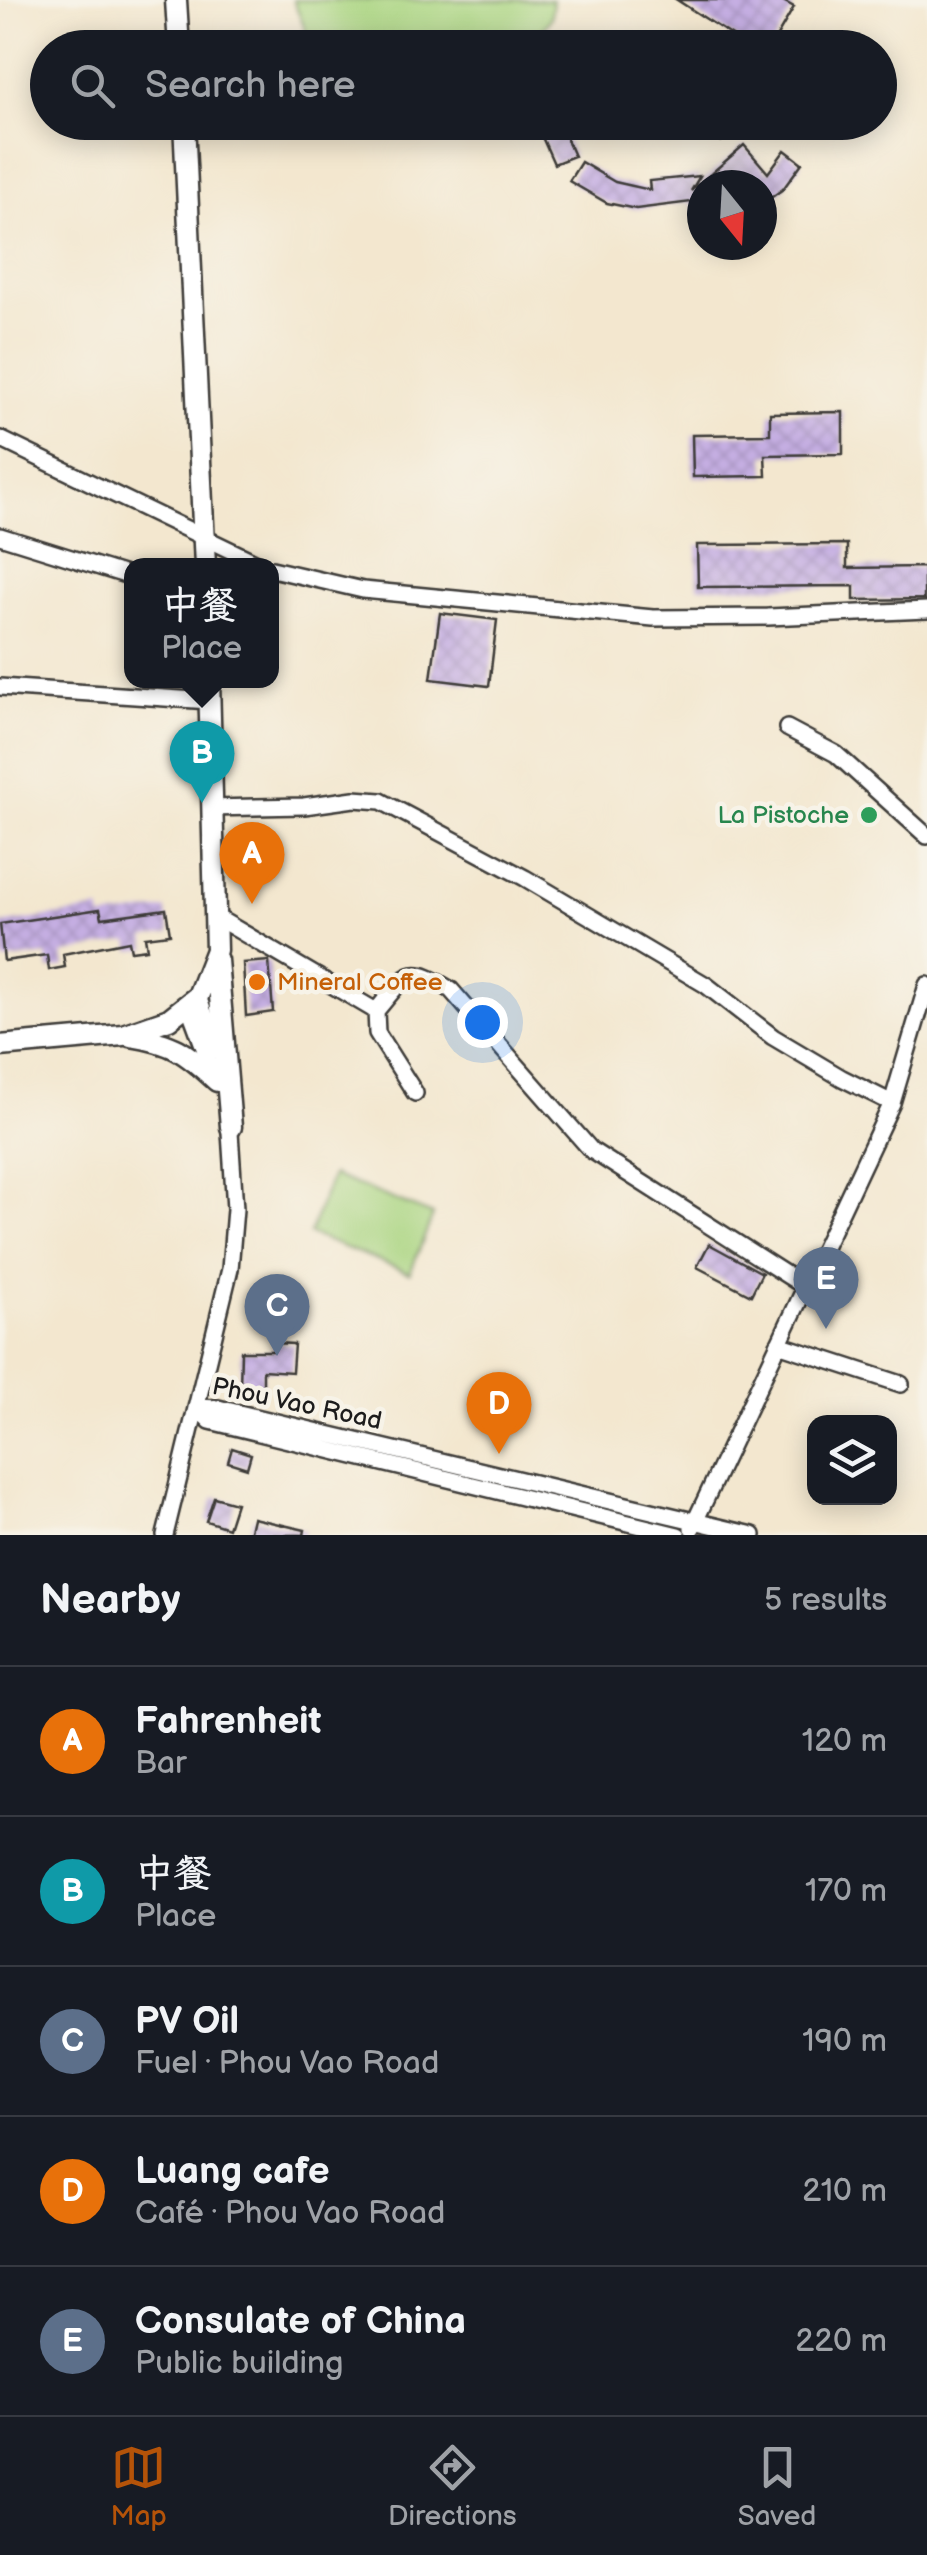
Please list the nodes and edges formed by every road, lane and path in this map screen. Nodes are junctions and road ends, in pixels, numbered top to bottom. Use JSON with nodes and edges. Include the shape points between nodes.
{"nodes":[{"id":1,"x":176,"y":0,"type":"edge"},
{"id":2,"x":178,"y":30,"type":"edge"},
{"id":3,"x":185,"y":140,"type":"edge"},
{"id":4,"x":0,"y":438,"type":"edge"},
{"id":5,"x":0,"y":536,"type":"edge"},
{"id":6,"x":204,"y":539,"type":"junction"},
{"id":7,"x":205,"y":558,"type":"edge"},
{"id":8,"x":246,"y":558,"type":"edge"},
{"id":9,"x":279,"y":571,"type":"edge"},
{"id":10,"x":124,"y":575,"type":"edge"},
{"id":11,"x":927,"y":610,"type":"edge"},
{"id":12,"x":0,"y":687,"type":"edge"},
{"id":13,"x":210,"y":691,"type":"edge"},
{"id":14,"x":787,"y":728,"type":"dead end"},
{"id":15,"x":212,"y":808,"type":"junction"},
{"id":16,"x":927,"y":836,"type":"edge"},
{"id":17,"x":216,"y":917,"type":"junction"},
{"id":18,"x":216,"y":950,"type":"junction"},
{"id":19,"x":927,"y":984,"type":"edge"},
{"id":20,"x":193,"y":1001,"type":"junction"},
{"id":21,"x":376,"y":1011,"type":"junction"},
{"id":22,"x":123,"y":1035,"type":"junction"},
{"id":23,"x":0,"y":1046,"type":"edge"},
{"id":24,"x":216,"y":1081,"type":"junction"},
{"id":25,"x":415,"y":1093,"type":"dead end"},
{"id":26,"x":892,"y":1103,"type":"junction"},
{"id":27,"x":231,"y":1127,"type":"junction"},
{"id":28,"x":804,"y":1286,"type":"junction"},
{"id":29,"x":778,"y":1344,"type":"junction"},
{"id":30,"x":901,"y":1384,"type":"dead end"},
{"id":31,"x":196,"y":1407,"type":"junction"},
{"id":32,"x":692,"y":1529,"type":"edge"},
{"id":33,"x":165,"y":1535,"type":"edge"},
{"id":34,"x":678,"y":1535,"type":"edge"},
{"id":35,"x":753,"y":1535,"type":"edge"}],
"edges":[{"from":1,"to":2,"type":"main road"},
{"from":3,"to":6,"type":"main road"},
{"from":4,"to":6,"type":"street"},
{"from":5,"to":10,"type":"street"},
{"from":6,"to":7,"type":"main road"},
{"from":6,"to":8,"type":"street"},
{"from":9,"to":11,"type":"street","via":[[363,590],[652,618]]},
{"from":12,"to":13,"type":"street"},
{"from":13,"to":15,"type":"main road"},
{"from":14,"to":16,"type":"street","via":[[836,754]]},
{"from":15,"to":17,"type":"main road"},
{"from":15,"to":26,"type":"street","via":[[380,802],[706,985],[773,1037]]},
{"from":17,"to":18,"type":"main road"},
{"from":17,"to":21,"type":"street"},
{"from":18,"to":20,"type":"main road"},
{"from":18,"to":27,"type":"main road"},
{"from":19,"to":26,"type":"street"},
{"from":20,"to":22,"type":"main road","via":[[154,1026]]},
{"from":20,"to":24,"type":"street"},
{"from":20,"to":27,"type":"street","via":[[214,1037]]},
{"from":21,"to":25,"type":"street","via":[[376,1033]]},
{"from":21,"to":28,"type":"street","via":[[415,973],[451,990],[591,1150]]},
{"from":22,"to":23,"type":"main road"},
{"from":22,"to":24,"type":"main road","via":[[167,1042]]},
{"from":24,"to":27,"type":"street"},
{"from":26,"to":28,"type":"street"},
{"from":27,"to":31,"type":"street","via":[[230,1269]]},
{"from":28,"to":29,"type":"street"},
{"from":29,"to":30,"type":"street"},
{"from":29,"to":32,"type":"street"},
{"from":31,"to":32,"type":"street","name":"Phou Vao Road"},
{"from":31,"to":33,"type":"street"},
{"from":31,"to":34,"type":"street","name":"Phou Vao Road","via":[[210,1421]]},
{"from":32,"to":35,"type":"street","name":"Phou Vao Road"}]}
